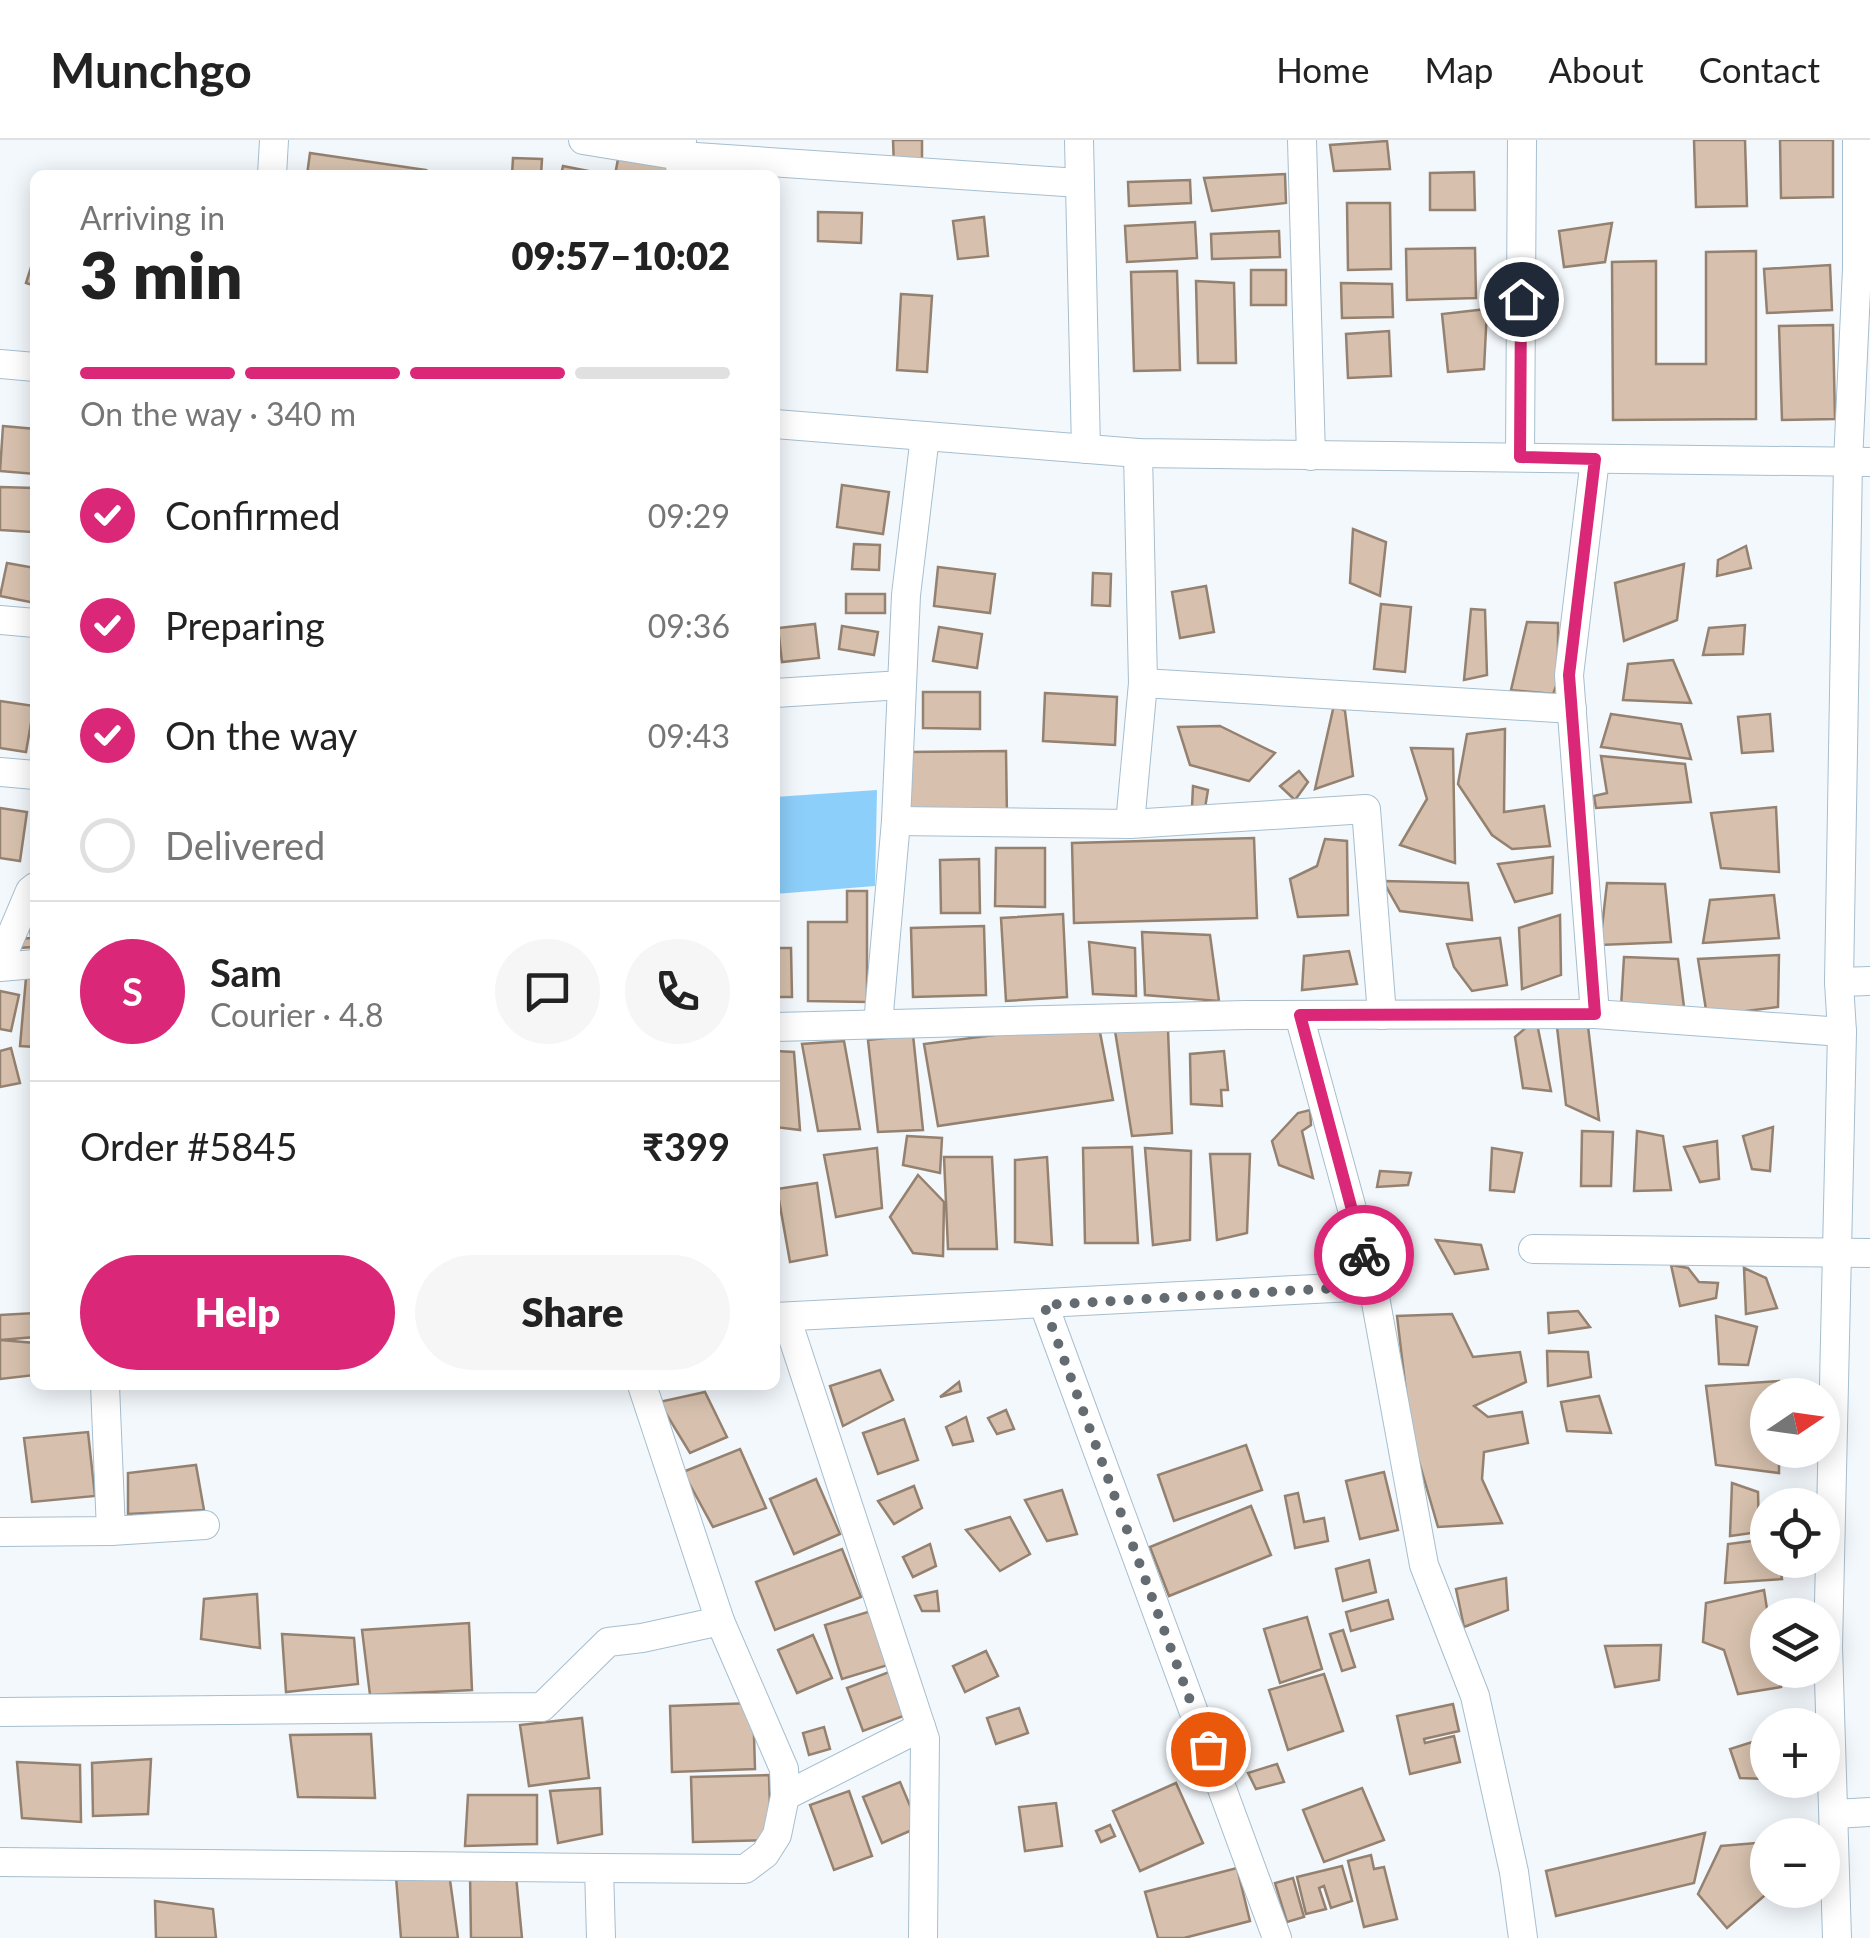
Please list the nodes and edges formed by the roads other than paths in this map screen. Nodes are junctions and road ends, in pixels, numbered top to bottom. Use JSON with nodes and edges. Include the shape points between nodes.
{"nodes":[{"id":1,"x":274,"y":140,"type":"edge"},
{"id":2,"x":583,"y":140,"type":"edge"},
{"id":3,"x":1078,"y":140,"type":"edge"},
{"id":4,"x":1302,"y":140,"type":"edge"},
{"id":5,"x":1522,"y":140,"type":"edge"},
{"id":6,"x":1857,"y":140,"type":"edge"},
{"id":7,"x":681,"y":157,"type":"edge"},
{"id":8,"x":272,"y":170,"type":"edge"},
{"id":9,"x":1079,"y":183,"type":"junction"},
{"id":10,"x":0,"y":364,"type":"edge"},
{"id":11,"x":30,"y":366,"type":"edge"},
{"id":12,"x":780,"y":424,"type":"edge"},
{"id":13,"x":924,"y":436,"type":"junction"},
{"id":14,"x":1086,"y":450,"type":"junction"},
{"id":15,"x":1138,"y":453,"type":"junction"},
{"id":16,"x":1311,"y":456,"type":"junction"},
{"id":17,"x":1520,"y":457,"type":"junction"},
{"id":18,"x":1595,"y":459,"type":"junction"},
{"id":19,"x":1859,"y":462,"type":"edge"},
{"id":20,"x":0,"y":620,"type":"edge"},
{"id":21,"x":30,"y":623,"type":"edge"},
{"id":22,"x":1143,"y":683,"type":"junction"},
{"id":23,"x":902,"y":684,"type":"junction"},
{"id":24,"x":780,"y":693,"type":"edge"},
{"id":25,"x":1572,"y":709,"type":"junction"},
{"id":26,"x":0,"y":772,"type":"edge"},
{"id":27,"x":30,"y":775,"type":"edge"},
{"id":28,"x":896,"y":821,"type":"junction"},
{"id":29,"x":1130,"y":824,"type":"junction"},
{"id":30,"x":30,"y":891,"type":"edge"},
{"id":31,"x":30,"y":964,"type":"edge"},
{"id":32,"x":0,"y":965,"type":"edge"},
{"id":33,"x":1870,"y":981,"type":"edge"},
{"id":34,"x":1839,"y":982,"type":"junction"},
{"id":35,"x":1595,"y":1014,"type":"junction"},
{"id":36,"x":1300,"y":1015,"type":"junction"},
{"id":37,"x":1382,"y":1015,"type":"junction"},
{"id":38,"x":878,"y":1024,"type":"junction"},
{"id":39,"x":780,"y":1027,"type":"edge"},
{"id":40,"x":1842,"y":1032,"type":"junction"},
{"id":41,"x":1533,"y":1249,"type":"dead end"},
{"id":42,"x":1837,"y":1252,"type":"junction"},
{"id":43,"x":1870,"y":1252,"type":"edge"},
{"id":44,"x":1373,"y":1286,"type":"junction"},
{"id":45,"x":1044,"y":1305,"type":"junction"},
{"id":46,"x":780,"y":1317,"type":"edge"},
{"id":47,"x":105,"y":1390,"type":"edge"},
{"id":48,"x":644,"y":1390,"type":"edge"},
{"id":49,"x":205,"y":1525,"type":"dead end"},
{"id":50,"x":111,"y":1531,"type":"junction"},
{"id":51,"x":0,"y":1532,"type":"edge"},
{"id":52,"x":720,"y":1621,"type":"junction"},
{"id":53,"x":0,"y":1712,"type":"edge"},
{"id":54,"x":920,"y":1726,"type":"junction"},
{"id":55,"x":784,"y":1796,"type":"junction"},
{"id":56,"x":1870,"y":1812,"type":"edge"},
{"id":57,"x":1835,"y":1814,"type":"junction"},
{"id":58,"x":0,"y":1862,"type":"edge"},
{"id":59,"x":599,"y":1868,"type":"junction"},
{"id":60,"x":602,"y":1938,"type":"edge"},
{"id":61,"x":923,"y":1938,"type":"edge"},
{"id":62,"x":1277,"y":1938,"type":"edge"},
{"id":63,"x":1524,"y":1938,"type":"edge"},
{"id":64,"x":1837,"y":1938,"type":"edge"}],
"edges":[{"from":1,"to":8,"type":"street"},
{"from":2,"to":7,"type":"street"},
{"from":3,"to":9,"type":"street"},
{"from":4,"to":16,"type":"street"},
{"from":5,"to":17,"type":"street"},
{"from":6,"to":19,"type":"street"},
{"from":7,"to":9,"type":"street"},
{"from":9,"to":14,"type":"street"},
{"from":10,"to":11,"type":"street"},
{"from":12,"to":13,"type":"street"},
{"from":13,"to":14,"type":"street"},
{"from":13,"to":23,"type":"street"},
{"from":14,"to":15,"type":"street"},
{"from":15,"to":16,"type":"street"},
{"from":15,"to":22,"type":"street"},
{"from":16,"to":17,"type":"street"},
{"from":17,"to":18,"type":"street"},
{"from":18,"to":19,"type":"street"},
{"from":18,"to":25,"type":"street","via":[[1569,675]]},
{"from":19,"to":34,"type":"street"},
{"from":20,"to":21,"type":"street"},
{"from":22,"to":25,"type":"street"},
{"from":22,"to":29,"type":"street"},
{"from":23,"to":24,"type":"street"},
{"from":23,"to":28,"type":"street"},
{"from":25,"to":35,"type":"street"},
{"from":26,"to":27,"type":"street"},
{"from":28,"to":29,"type":"street"},
{"from":28,"to":38,"type":"street"},
{"from":29,"to":37,"type":"street","via":[[1366,809]]},
{"from":30,"to":32,"type":"street"},
{"from":31,"to":32,"type":"street"},
{"from":33,"to":34,"type":"street"},
{"from":34,"to":40,"type":"street"},
{"from":35,"to":37,"type":"street"},
{"from":35,"to":40,"type":"street"},
{"from":36,"to":37,"type":"street"},
{"from":36,"to":38,"type":"street"},
{"from":36,"to":44,"type":"street"},
{"from":38,"to":39,"type":"street"},
{"from":40,"to":42,"type":"street"},
{"from":41,"to":42,"type":"street"},
{"from":42,"to":43,"type":"street"},
{"from":42,"to":57,"type":"street","via":[[1828,1648]]},
{"from":44,"to":45,"type":"street"},
{"from":44,"to":63,"type":"street","via":[[1424,1565],[1474,1696]]},
{"from":45,"to":46,"type":"street"},
{"from":45,"to":62,"type":"street"},
{"from":46,"to":54,"type":"street"},
{"from":47,"to":50,"type":"street"},
{"from":48,"to":52,"type":"street"},
{"from":49,"to":50,"type":"street"},
{"from":50,"to":51,"type":"street"},
{"from":52,"to":53,"type":"street","via":[[608,1642],[542,1707]]},
{"from":52,"to":55,"type":"street","via":[[784,1770]]},
{"from":54,"to":55,"type":"street"},
{"from":54,"to":61,"type":"street"},
{"from":55,"to":59,"type":"street","via":[[777,1835],[745,1869]]},
{"from":56,"to":57,"type":"street"},
{"from":57,"to":64,"type":"street"},
{"from":58,"to":59,"type":"street"},
{"from":59,"to":60,"type":"street"}]}
